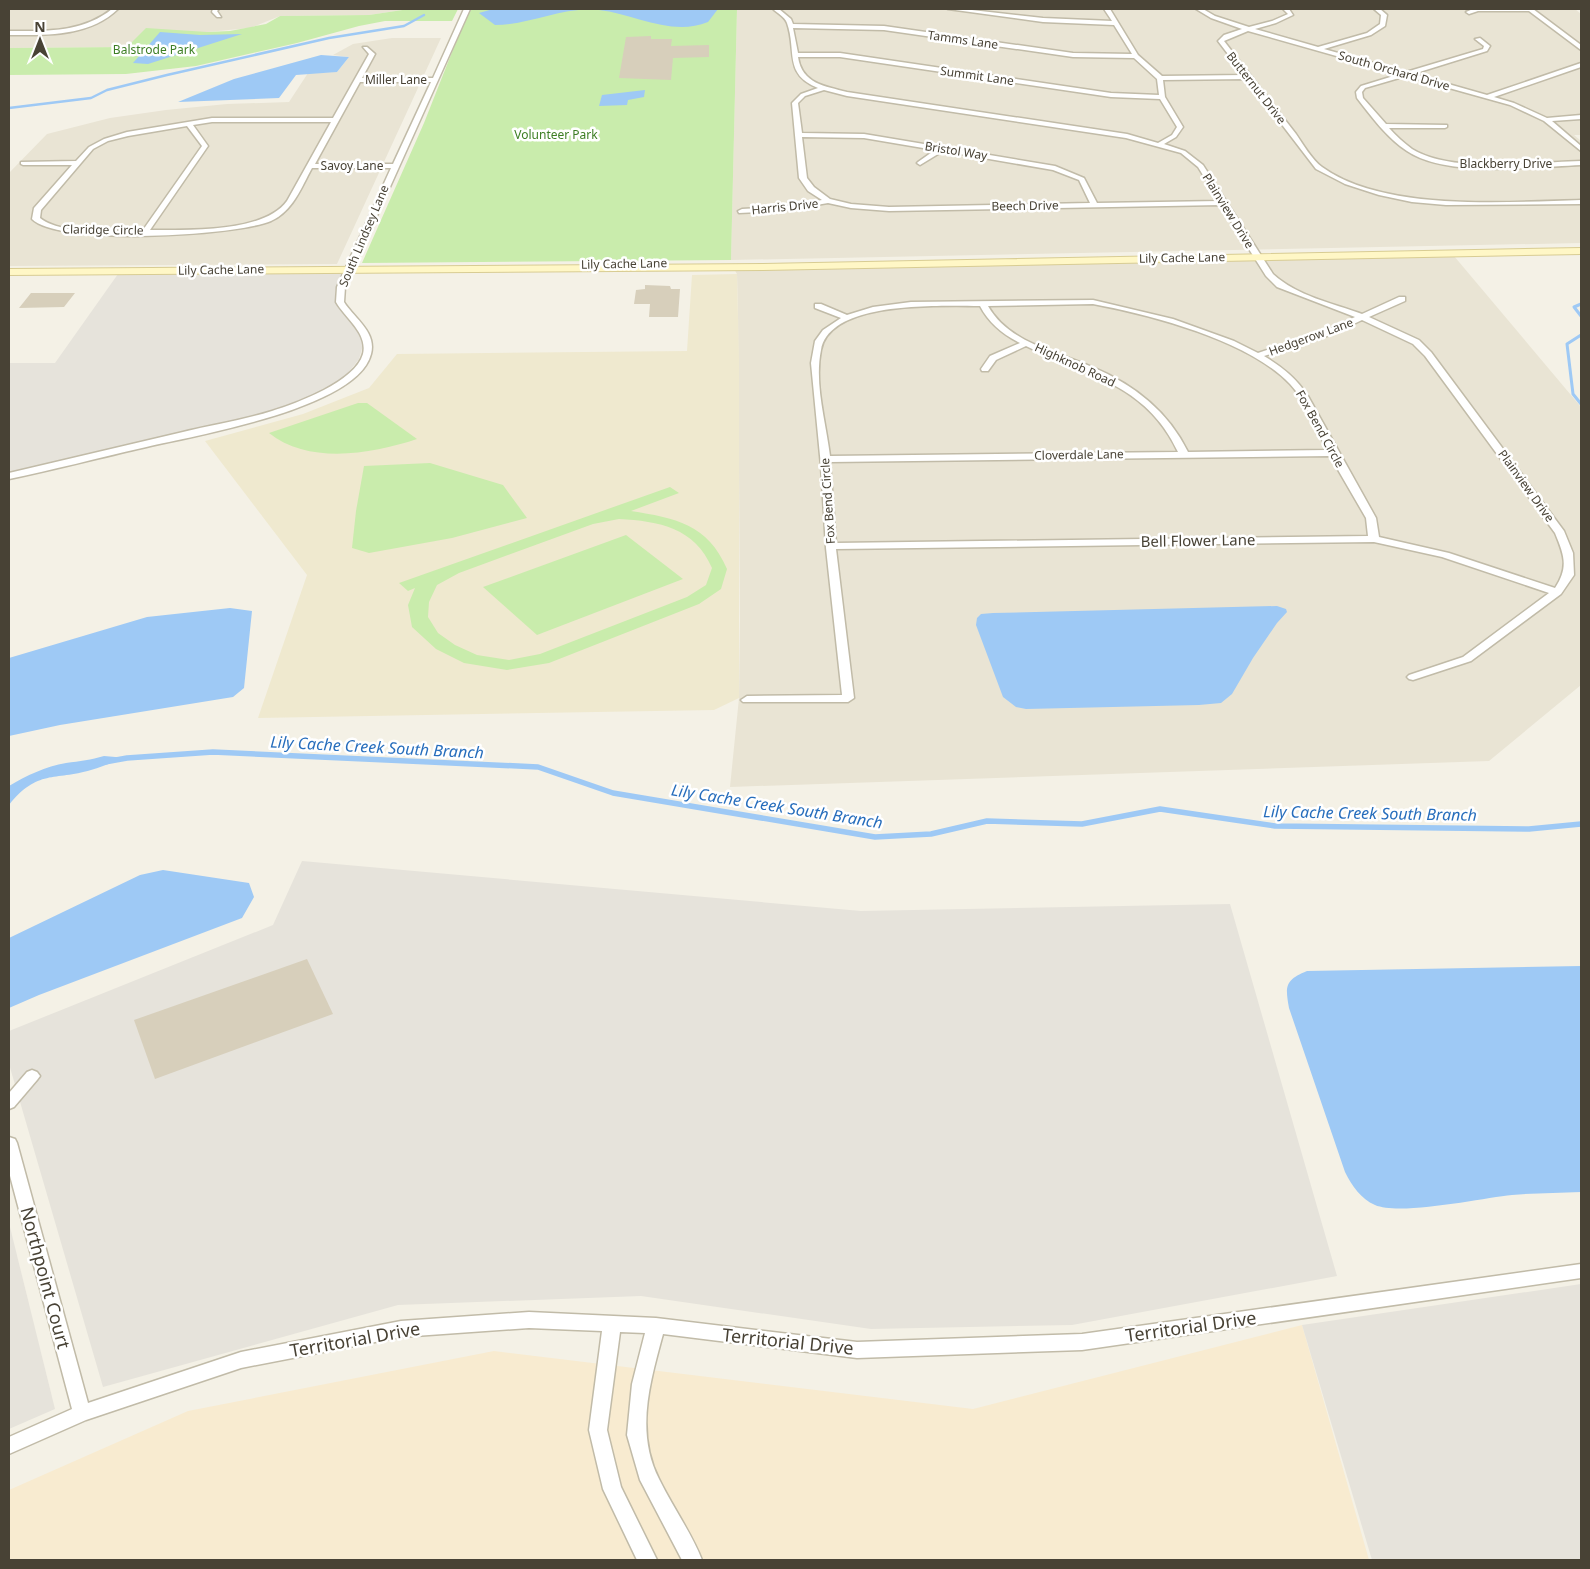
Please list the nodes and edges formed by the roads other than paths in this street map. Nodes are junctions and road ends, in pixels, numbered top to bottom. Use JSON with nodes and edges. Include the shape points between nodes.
{"nodes":[{"id":1,"x":115,"y":9,"type":"edge"},
{"id":2,"x":216,"y":9,"type":"edge"},
{"id":3,"x":467,"y":9,"type":"edge"},
{"id":4,"x":776,"y":9,"type":"edge"},
{"id":5,"x":951,"y":9,"type":"edge"},
{"id":6,"x":959,"y":9,"type":"edge"},
{"id":7,"x":1107,"y":9,"type":"edge"},
{"id":8,"x":1199,"y":9,"type":"edge"},
{"id":9,"x":1286,"y":9,"type":"edge"},
{"id":10,"x":1377,"y":9,"type":"edge"},
{"id":11,"x":1530,"y":9,"type":"edge"},
{"id":12,"x":1469,"y":12,"type":"dead end"},
{"id":13,"x":219,"y":16,"type":"dead end"},
{"id":14,"x":1116,"y":23,"type":"junction"},
{"id":15,"x":791,"y":26,"type":"junction"},
{"id":16,"x":1249,"y":30,"type":"junction"},
{"id":17,"x":9,"y":33,"type":"edge"},
{"id":18,"x":1478,"y":39,"type":"dead end"},
{"id":19,"x":365,"y":48,"type":"dead end"},
{"id":20,"x":1581,"y":48,"type":"edge"},
{"id":21,"x":1318,"y":49,"type":"junction"},
{"id":22,"x":794,"y":55,"type":"junction"},
{"id":23,"x":1136,"y":56,"type":"junction"},
{"id":24,"x":1581,"y":65,"type":"edge"},
{"id":25,"x":1404,"y":74,"type":"junction"},
{"id":26,"x":1247,"y":77,"type":"junction"},
{"id":27,"x":358,"y":78,"type":"junction"},
{"id":28,"x":435,"y":78,"type":"junction"},
{"id":29,"x":1160,"y":78,"type":"junction"},
{"id":30,"x":823,"y":88,"type":"junction"},
{"id":31,"x":1162,"y":97,"type":"junction"},
{"id":32,"x":1487,"y":97,"type":"junction"},
{"id":33,"x":1581,"y":117,"type":"edge"},
{"id":34,"x":335,"y":120,"type":"junction"},
{"id":35,"x":1546,"y":120,"type":"junction"},
{"id":36,"x":189,"y":124,"type":"junction"},
{"id":37,"x":1386,"y":126,"type":"junction"},
{"id":38,"x":1445,"y":126,"type":"dead end"},
{"id":39,"x":799,"y":134,"type":"junction"},
{"id":40,"x":1160,"y":144,"type":"junction"},
{"id":41,"x":943,"y":148,"type":"junction"},
{"id":42,"x":1581,"y":149,"type":"edge"},
{"id":43,"x":23,"y":163,"type":"dead end"},
{"id":44,"x":78,"y":163,"type":"junction"},
{"id":45,"x":920,"y":163,"type":"dead end"},
{"id":46,"x":1581,"y":163,"type":"edge"},
{"id":47,"x":310,"y":166,"type":"junction"},
{"id":48,"x":395,"y":166,"type":"junction"},
{"id":49,"x":1354,"y":185,"type":"junction"},
{"id":50,"x":1346,"y":192,"type":"dead end"},
{"id":51,"x":828,"y":201,"type":"junction"},
{"id":52,"x":1581,"y":202,"type":"edge"},
{"id":53,"x":1222,"y":203,"type":"junction"},
{"id":54,"x":1094,"y":205,"type":"junction"},
{"id":55,"x":742,"y":211,"type":"dead end"},
{"id":56,"x":146,"y":231,"type":"junction"},
{"id":57,"x":1581,"y":250,"type":"edge"},
{"id":58,"x":1257,"y":256,"type":"junction"},
{"id":59,"x":350,"y":269,"type":"junction"},
{"id":60,"x":9,"y":272,"type":"edge"},
{"id":61,"x":1402,"y":299,"type":"dead end"},
{"id":62,"x":982,"y":302,"type":"junction"},
{"id":63,"x":818,"y":306,"type":"dead end"},
{"id":64,"x":848,"y":318,"type":"junction"},
{"id":65,"x":1362,"y":318,"type":"junction"},
{"id":66,"x":1027,"y":343,"type":"junction"},
{"id":67,"x":1259,"y":355,"type":"junction"},
{"id":68,"x":985,"y":369,"type":"dead end"},
{"id":69,"x":1333,"y":453,"type":"junction"},
{"id":70,"x":1184,"y":454,"type":"junction"},
{"id":71,"x":826,"y":459,"type":"junction"},
{"id":72,"x":9,"y":476,"type":"edge"},
{"id":73,"x":1374,"y":539,"type":"junction"},
{"id":74,"x":831,"y":546,"type":"junction"},
{"id":75,"x":1557,"y":592,"type":"junction"},
{"id":76,"x":1413,"y":677,"type":"dead end"},
{"id":77,"x":747,"y":700,"type":"dead end"},
{"id":78,"x":32,"y":1076,"type":"dead end"},
{"id":79,"x":9,"y":1103,"type":"edge"},
{"id":80,"x":9,"y":1143,"type":"edge"},
{"id":81,"x":1581,"y":1271,"type":"edge"},
{"id":82,"x":612,"y":1324,"type":"junction"},
{"id":83,"x":656,"y":1326,"type":"junction"},
{"id":84,"x":82,"y":1413,"type":"junction"},
{"id":85,"x":9,"y":1446,"type":"edge"},
{"id":86,"x":647,"y":1560,"type":"edge"},
{"id":87,"x":692,"y":1560,"type":"edge"}],
"edges":[{"from":1,"to":17,"type":"street","via":[[85,29]]},
{"from":2,"to":13,"type":"street","via":[[214,11]]},
{"from":3,"to":28,"type":"street","name":"South Lindsey Lane"},
{"from":4,"to":15,"type":"street","via":[[786,15]]},
{"from":5,"to":6,"type":"street"},
{"from":6,"to":14,"type":"street","via":[[1044,20]]},
{"from":7,"to":14,"type":"street"},
{"from":8,"to":16,"type":"street","name":"South Orchard Drive"},
{"from":9,"to":16,"type":"street","name":"Butternut Drive","via":[[1290,14],[1281,21]]},
{"from":10,"to":21,"type":"street","via":[[1384,15],[1383,25],[1369,34]]},
{"from":11,"to":12,"type":"street","via":[[1478,9]]},
{"from":11,"to":20,"type":"street"},
{"from":14,"to":23,"type":"street"},
{"from":15,"to":22,"type":"street","name":"Plainview Drive"},
{"from":15,"to":23,"type":"street","name":"Tamms Lane","via":[[884,28],[1073,55]]},
{"from":16,"to":21,"type":"street","name":"South Orchard Drive"},
{"from":16,"to":26,"type":"street","name":"Butternut Drive","via":[[1221,41]]},
{"from":18,"to":25,"type":"street","name":"Blackberry Drive","via":[[1487,46],[1485,50]]},
{"from":19,"to":27,"type":"street","name":"Claridge Circle","via":[[372,54]]},
{"from":21,"to":25,"type":"street","name":"South Orchard Drive"},
{"from":22,"to":30,"type":"street","name":"Plainview Drive","via":[[796,70]]},
{"from":22,"to":31,"type":"street","name":"Summit Lane","via":[[840,55],[1111,95]]},
{"from":23,"to":29,"type":"street"},
{"from":24,"to":32,"type":"street"},
{"from":25,"to":32,"type":"street","name":"South Orchard Drive"},
{"from":25,"to":37,"type":"street","name":"Blackberry Drive","via":[[1363,87],[1359,92],[1360,98]]},
{"from":26,"to":29,"type":"street"},
{"from":26,"to":49,"type":"street","name":"Butternut Drive","via":[[1318,168]]},
{"from":27,"to":28,"type":"street","name":"Miller Lane"},
{"from":27,"to":34,"type":"street","name":"Claridge Circle"},
{"from":28,"to":48,"type":"street","name":"South Lindsey Lane"},
{"from":29,"to":31,"type":"street"},
{"from":30,"to":39,"type":"street","via":[[797,100]]},
{"from":30,"to":40,"type":"street","name":"Plainview Drive"},
{"from":31,"to":40,"type":"street","via":[[1180,127],[1174,136]]},
{"from":32,"to":35,"type":"street","name":"South Orchard Drive","via":[[1536,113]]},
{"from":33,"to":35,"type":"street"},
{"from":34,"to":36,"type":"street","name":"Claridge Circle","via":[[212,120]]},
{"from":34,"to":47,"type":"street","name":"Claridge Circle"},
{"from":35,"to":42,"type":"street","name":"South Orchard Drive"},
{"from":36,"to":44,"type":"street","name":"Claridge Circle","via":[[106,140],[91,148]]},
{"from":36,"to":56,"type":"street","via":[[204,142],[204,149]]},
{"from":37,"to":38,"type":"street"},
{"from":37,"to":46,"type":"street","name":"Blackberry Drive","via":[[1410,150],[1428,162],[1459,165]]},
{"from":39,"to":41,"type":"street","name":"Bristol Way","via":[[864,136]]},
{"from":39,"to":51,"type":"street","via":[[803,178],[811,189]]},
{"from":40,"to":53,"type":"street","name":"Plainview Drive","via":[[1183,152],[1201,166]]},
{"from":41,"to":45,"type":"street"},
{"from":41,"to":54,"type":"street","name":"Bristol Way","via":[[1072,173],[1082,179]]},
{"from":43,"to":44,"type":"street"},
{"from":44,"to":56,"type":"street","name":"Claridge Circle","via":[[37,210],[36,219],[42,225],[58,230]]},
{"from":47,"to":48,"type":"street","name":"Savoy Lane"},
{"from":47,"to":56,"type":"street","name":"Claridge Circle","via":[[285,208],[259,223],[214,231]]},
{"from":48,"to":59,"type":"street","name":"South Lindsey Lane"},
{"from":49,"to":50,"type":"street"},
{"from":49,"to":52,"type":"street","name":"Butternut Drive","via":[[1423,202],[1446,204]]},
{"from":51,"to":54,"type":"street","name":"Beech Drive","via":[[889,209]]},
{"from":51,"to":55,"type":"street","name":"Harris Drive","via":[[781,209]]},
{"from":53,"to":54,"type":"street","name":"Beech Drive"},
{"from":53,"to":58,"type":"street","name":"Plainview Drive"},
{"from":57,"to":58,"type":"street","name":"Lily Cache Lane"},
{"from":58,"to":59,"type":"street","name":"Lily Cache Lane","via":[[746,267]]},
{"from":58,"to":65,"type":"street","name":"Plainview Drive","via":[[1280,285]]},
{"from":59,"to":60,"type":"street","name":"Lily Cache Lane"},
{"from":59,"to":72,"type":"street","name":"South Lindsey Lane","via":[[341,287],[340,302],[364,332],[368,352],[359,367],[340,384],[273,414]]},
{"from":61,"to":65,"type":"street","name":"Hedgerow Lane"},
{"from":62,"to":64,"type":"street","name":"Fox Bend Circle","via":[[899,305]]},
{"from":62,"to":66,"type":"street","name":"Highknob Road","via":[[994,323]]},
{"from":62,"to":67,"type":"street","name":"Fox Bend Circle","via":[[1077,300],[1126,303]]},
{"from":63,"to":64,"type":"street"},
{"from":64,"to":71,"type":"street","name":"Fox Bend Circle","via":[[825,334],[816,351]]},
{"from":65,"to":67,"type":"street","name":"Hedgerow Lane"},
{"from":65,"to":75,"type":"street","name":"Plainview Drive","via":[[1416,342],[1428,354],[1560,533],[1568,553],[1569,575]]},
{"from":66,"to":68,"type":"street","via":[[993,358]]},
{"from":66,"to":70,"type":"street","name":"Highknob Road","via":[[1103,375],[1139,398],[1170,427]]},
{"from":67,"to":69,"type":"street","name":"Fox Bend Circle","via":[[1282,370],[1294,383]]},
{"from":69,"to":70,"type":"street","name":"Cloverdale Lane"},
{"from":69,"to":73,"type":"street","name":"Fox Bend Circle","via":[[1371,518]]},
{"from":70,"to":71,"type":"street","name":"Cloverdale Lane"},
{"from":71,"to":74,"type":"street","name":"Fox Bend Circle"},
{"from":73,"to":74,"type":"street","name":"Bell Flower Lane"},
{"from":73,"to":75,"type":"street","name":"Bell Flower Lane","via":[[1445,555]]},
{"from":74,"to":77,"type":"street","name":"Fox Bend Circle","via":[[848,698]]},
{"from":75,"to":76,"type":"street","via":[[1467,659]]},
{"from":78,"to":79,"type":"street"},
{"from":80,"to":84,"type":"street","name":"Northpoint Court"},
{"from":81,"to":83,"type":"street","name":"Territorial Drive","via":[[1082,1342],[857,1350]]},
{"from":82,"to":83,"type":"street","name":"Territorial Drive"},
{"from":82,"to":84,"type":"street","name":"Territorial Drive","via":[[529,1320],[401,1328],[241,1360]]},
{"from":82,"to":86,"type":"street","via":[[598,1430],[612,1490]]},
{"from":83,"to":87,"type":"street","via":[[641,1384],[636,1435],[649,1480]]},
{"from":84,"to":85,"type":"street","name":"Territorial Drive"}]}
